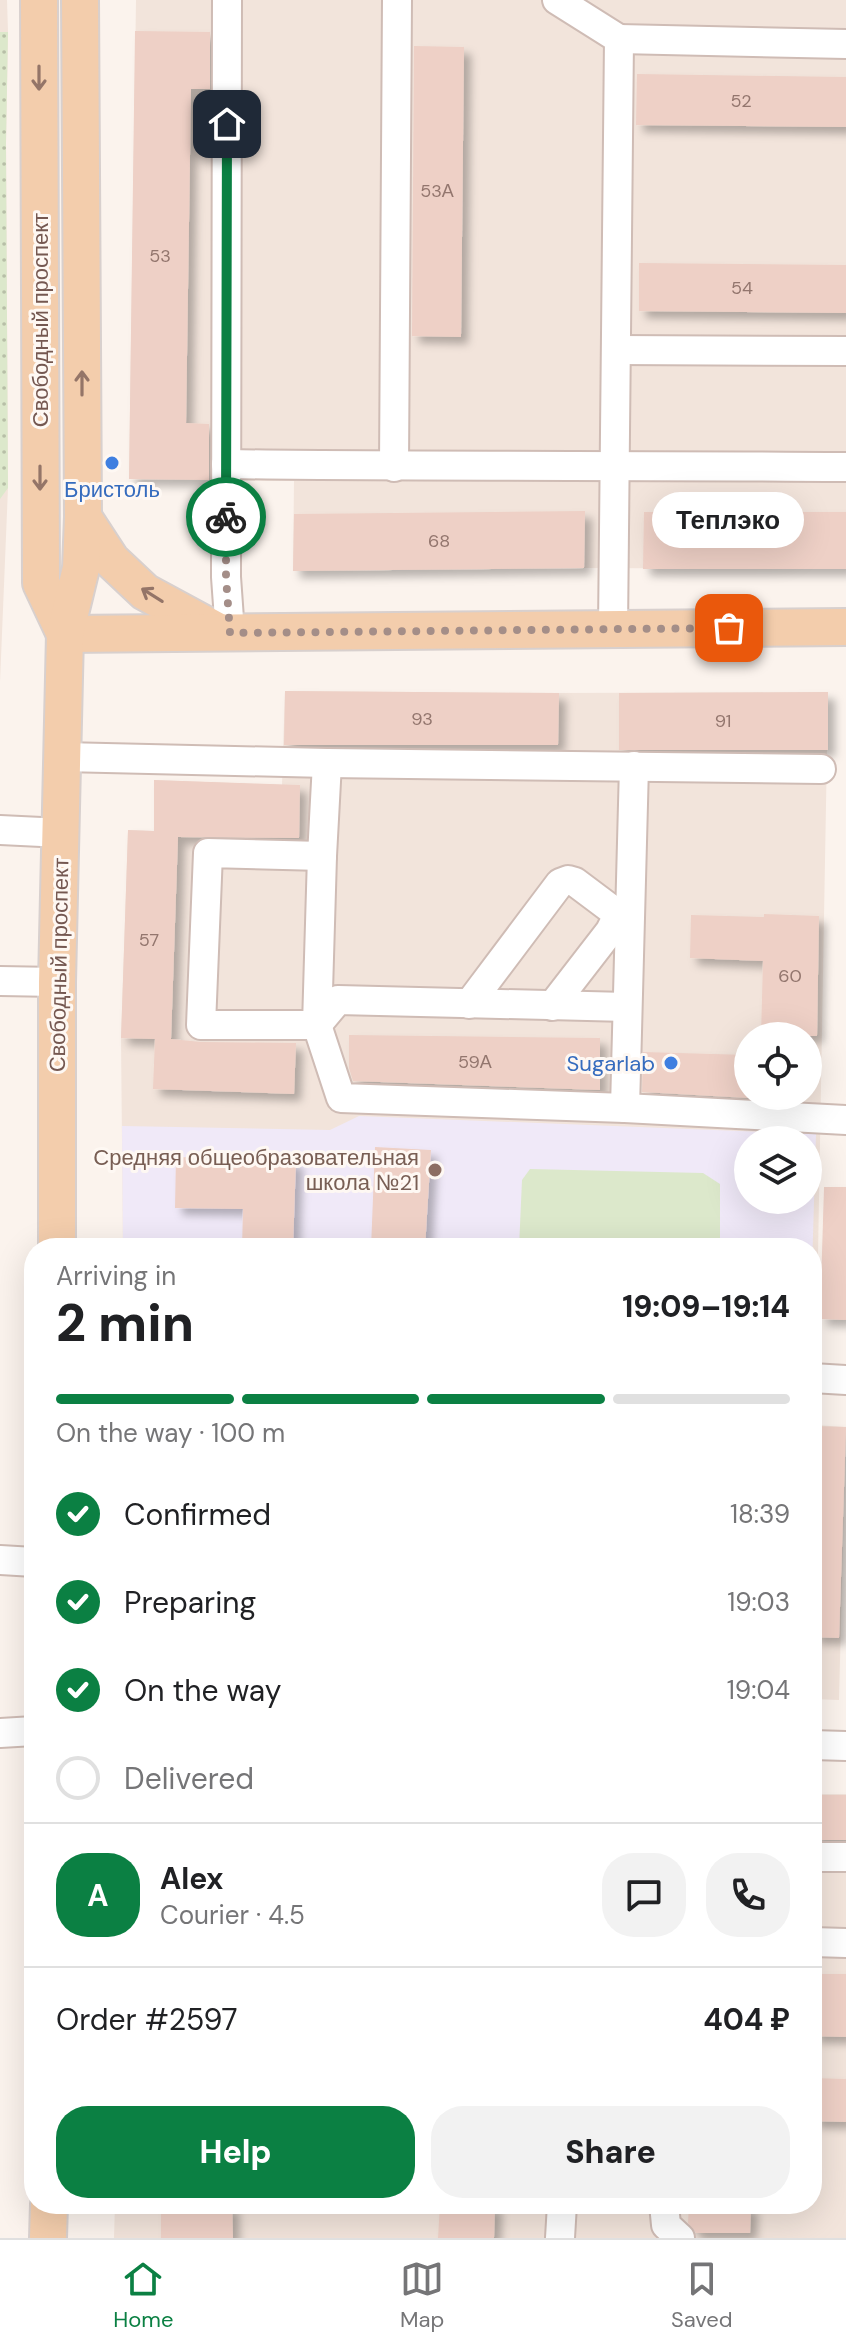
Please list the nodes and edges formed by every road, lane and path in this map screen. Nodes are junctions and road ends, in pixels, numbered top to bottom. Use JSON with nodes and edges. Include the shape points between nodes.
{"nodes":[{"id":1,"x":39,"y":0,"type":"edge"},
{"id":2,"x":80,"y":0,"type":"edge"},
{"id":3,"x":227,"y":0,"type":"edge"},
{"id":4,"x":397,"y":0,"type":"edge"},
{"id":5,"x":557,"y":0,"type":"edge"},
{"id":6,"x":619,"y":39,"type":"junction"},
{"id":7,"x":846,"y":44,"type":"edge"},
{"id":8,"x":616,"y":350,"type":"junction"},
{"id":9,"x":846,"y":351,"type":"edge"},
{"id":10,"x":226,"y":464,"type":"junction"},
{"id":11,"x":616,"y":464,"type":"junction"},
{"id":12,"x":394,"y":467,"type":"junction"},
{"id":13,"x":846,"y":467,"type":"edge"},
{"id":14,"x":83,"y":517,"type":"junction"},
{"id":15,"x":846,"y":627,"type":"edge"},
{"id":16,"x":613,"y":629,"type":"junction"},
{"id":17,"x":225,"y":633,"type":"junction"},
{"id":18,"x":65,"y":634,"type":"junction"},
{"id":19,"x":63,"y":757,"type":"junction"},
{"id":20,"x":327,"y":763,"type":"junction"},
{"id":21,"x":634,"y":766,"type":"junction"},
{"id":22,"x":821,"y":769,"type":"dead end"},
{"id":23,"x":0,"y":830,"type":"edge"},
{"id":24,"x":62,"y":833,"type":"junction"},
{"id":25,"x":322,"y":856,"type":"junction"},
{"id":26,"x":0,"y":981,"type":"edge"},
{"id":27,"x":57,"y":982,"type":"junction"},
{"id":28,"x":469,"y":1004,"type":"junction"},
{"id":29,"x":552,"y":1006,"type":"junction"},
{"id":30,"x":627,"y":1007,"type":"junction"},
{"id":31,"x":317,"y":1025,"type":"junction"},
{"id":32,"x":625,"y":1108,"type":"junction"},
{"id":33,"x":846,"y":1120,"type":"edge"},
{"id":34,"x":57,"y":1238,"type":"edge"},
{"id":35,"x":822,"y":1379,"type":"edge"},
{"id":36,"x":846,"y":1380,"type":"edge"},
{"id":37,"x":0,"y":1560,"type":"edge"},
{"id":38,"x":24,"y":1561,"type":"edge"},
{"id":39,"x":24,"y":1732,"type":"edge"},
{"id":40,"x":0,"y":1733,"type":"edge"},
{"id":41,"x":822,"y":1745,"type":"edge"},
{"id":42,"x":846,"y":1746,"type":"edge"},
{"id":43,"x":822,"y":1857,"type":"edge"},
{"id":44,"x":846,"y":1857,"type":"edge"},
{"id":45,"x":822,"y":1942,"type":"edge"},
{"id":46,"x":846,"y":1943,"type":"edge"},
{"id":47,"x":49,"y":2214,"type":"edge"},
{"id":48,"x":561,"y":2214,"type":"edge"},
{"id":49,"x":665,"y":2214,"type":"edge"},
{"id":50,"x":48,"y":2238,"type":"edge"},
{"id":51,"x":560,"y":2238,"type":"edge"},
{"id":52,"x":680,"y":2238,"type":"edge"}],
"edges":[{"from":1,"to":18,"type":"main road","name":"Свободный проспект","one_way":true,"via":[[41,583]]},
{"from":14,"to":2,"type":"main road","name":"Свободный проспект","one_way":true},
{"from":3,"to":10,"type":"street"},
{"from":4,"to":12,"type":"street"},
{"from":5,"to":6,"type":"street"},
{"from":6,"to":7,"type":"street"},
{"from":6,"to":8,"type":"street"},
{"from":8,"to":9,"type":"street"},
{"from":8,"to":11,"type":"street"},
{"from":10,"to":12,"type":"street"},
{"from":10,"to":17,"type":"street"},
{"from":11,"to":12,"type":"street"},
{"from":11,"to":13,"type":"street"},
{"from":11,"to":16,"type":"street"},
{"from":17,"to":14,"type":"main road","one_way":true,"via":[[145,592],[111,560]]},
{"from":14,"to":18,"type":"main road","name":"Свободный проспект","via":[[81,568]]},
{"from":15,"to":16,"type":"main road"},
{"from":16,"to":17,"type":"main road"},
{"from":17,"to":18,"type":"main road"},
{"from":18,"to":19,"type":"main road","name":"Свободный проспект"},
{"from":19,"to":20,"type":"street"},
{"from":19,"to":24,"type":"main road","name":"Свободный проспект"},
{"from":20,"to":21,"type":"street"},
{"from":20,"to":25,"type":"street"},
{"from":21,"to":22,"type":"street"},
{"from":21,"to":30,"type":"street"},
{"from":23,"to":24,"type":"street"},
{"from":24,"to":27,"type":"main road","name":"Свободный проспект"},
{"from":25,"to":31,"type":"street"},
{"from":25,"to":31,"type":"street","via":[[208,853],[201,1025]]},
{"from":26,"to":27,"type":"street"},
{"from":27,"to":34,"type":"main road","name":"Свободный проспект"},
{"from":28,"to":29,"type":"street"},
{"from":28,"to":29,"type":"street","via":[[560,883],[568,880],[615,912],[615,921]]},
{"from":28,"to":31,"type":"street","via":[[338,1000]]},
{"from":29,"to":30,"type":"street"},
{"from":30,"to":32,"type":"street"},
{"from":31,"to":32,"type":"street","via":[[341,1098]]},
{"from":32,"to":33,"type":"street"},
{"from":35,"to":36,"type":"street"},
{"from":37,"to":38,"type":"street"},
{"from":39,"to":40,"type":"street"},
{"from":41,"to":42,"type":"street"},
{"from":43,"to":44,"type":"street"},
{"from":45,"to":46,"type":"street"},
{"from":47,"to":50,"type":"main road"},
{"from":48,"to":51,"type":"street"},
{"from":49,"to":52,"type":"street","via":[[666,2225]]}]}
